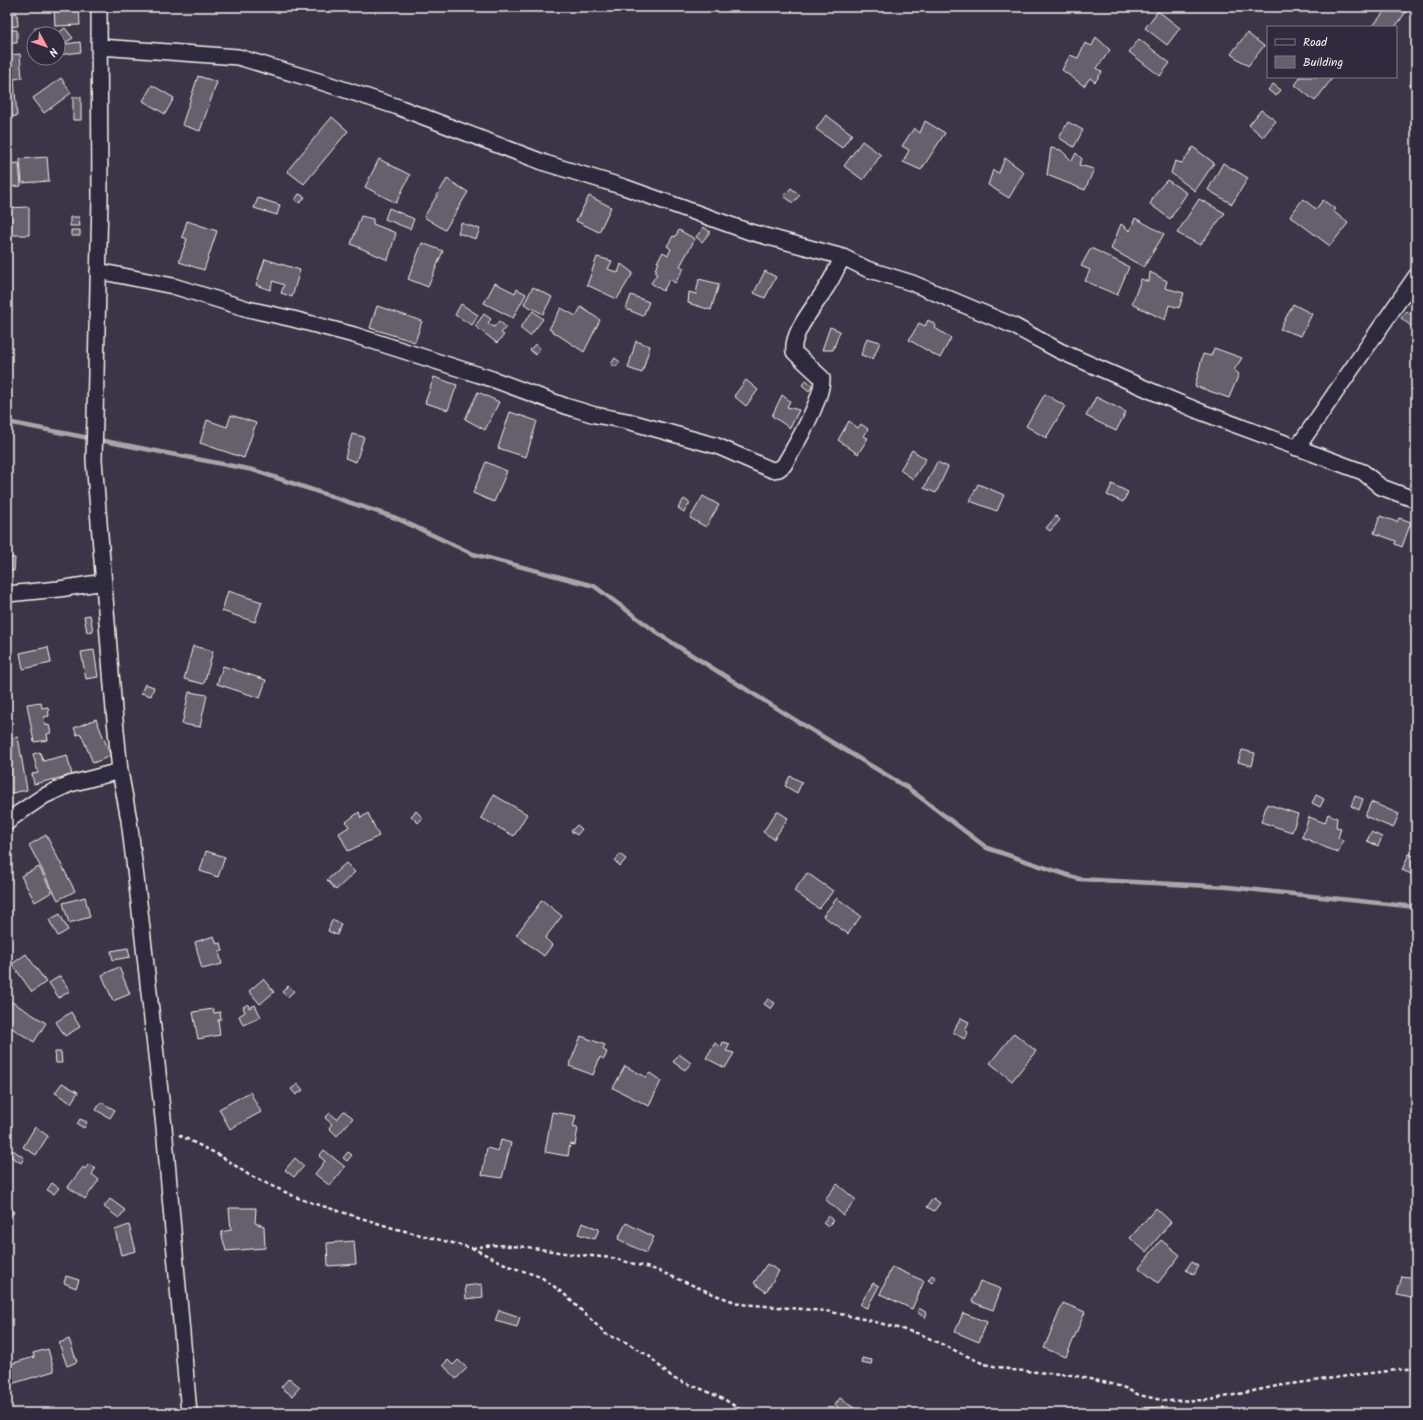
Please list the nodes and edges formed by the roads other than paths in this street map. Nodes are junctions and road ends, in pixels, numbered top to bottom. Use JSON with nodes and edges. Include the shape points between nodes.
{"nodes":[{"id":1,"x":100,"y":7,"type":"edge"},
{"id":2,"x":100,"y":47,"type":"junction"},
{"id":3,"x":843,"y":257,"type":"junction"},
{"id":4,"x":98,"y":271,"type":"junction"},
{"id":5,"x":1416,"y":276,"type":"edge"},
{"id":6,"x":1296,"y":448,"type":"junction"},
{"id":7,"x":1416,"y":500,"type":"edge"},
{"id":8,"x":104,"y":582,"type":"junction"},
{"id":9,"x":7,"y":594,"type":"edge"},
{"id":10,"x":120,"y":771,"type":"junction"},
{"id":11,"x":7,"y":823,"type":"edge"},
{"id":12,"x":189,"y":1413,"type":"edge"}],
"edges":[{"from":1,"to":2,"type":"street"},
{"from":2,"to":3,"type":"street","via":[[238,57],[398,107],[544,163],[624,187],[750,232]]},
{"from":2,"to":4,"type":"street"},
{"from":3,"to":4,"type":"street","via":[[794,340],[794,352],[822,378],[817,403],[784,464],[779,469],[772,470],[716,446],[564,406],[492,379],[354,335],[248,309],[173,286]]},
{"from":3,"to":6,"type":"street","via":[[1014,326],[1060,351],[1168,399]]},
{"from":4,"to":8,"type":"street","via":[[94,460]]},
{"from":5,"to":6,"type":"street"},
{"from":6,"to":7,"type":"street","via":[[1363,472],[1381,487]]},
{"from":8,"to":9,"type":"street"},
{"from":8,"to":10,"type":"street"},
{"from":10,"to":11,"type":"street","via":[[70,784],[44,796]]},
{"from":10,"to":12,"type":"street","via":[[131,835],[164,1127]]}]}
